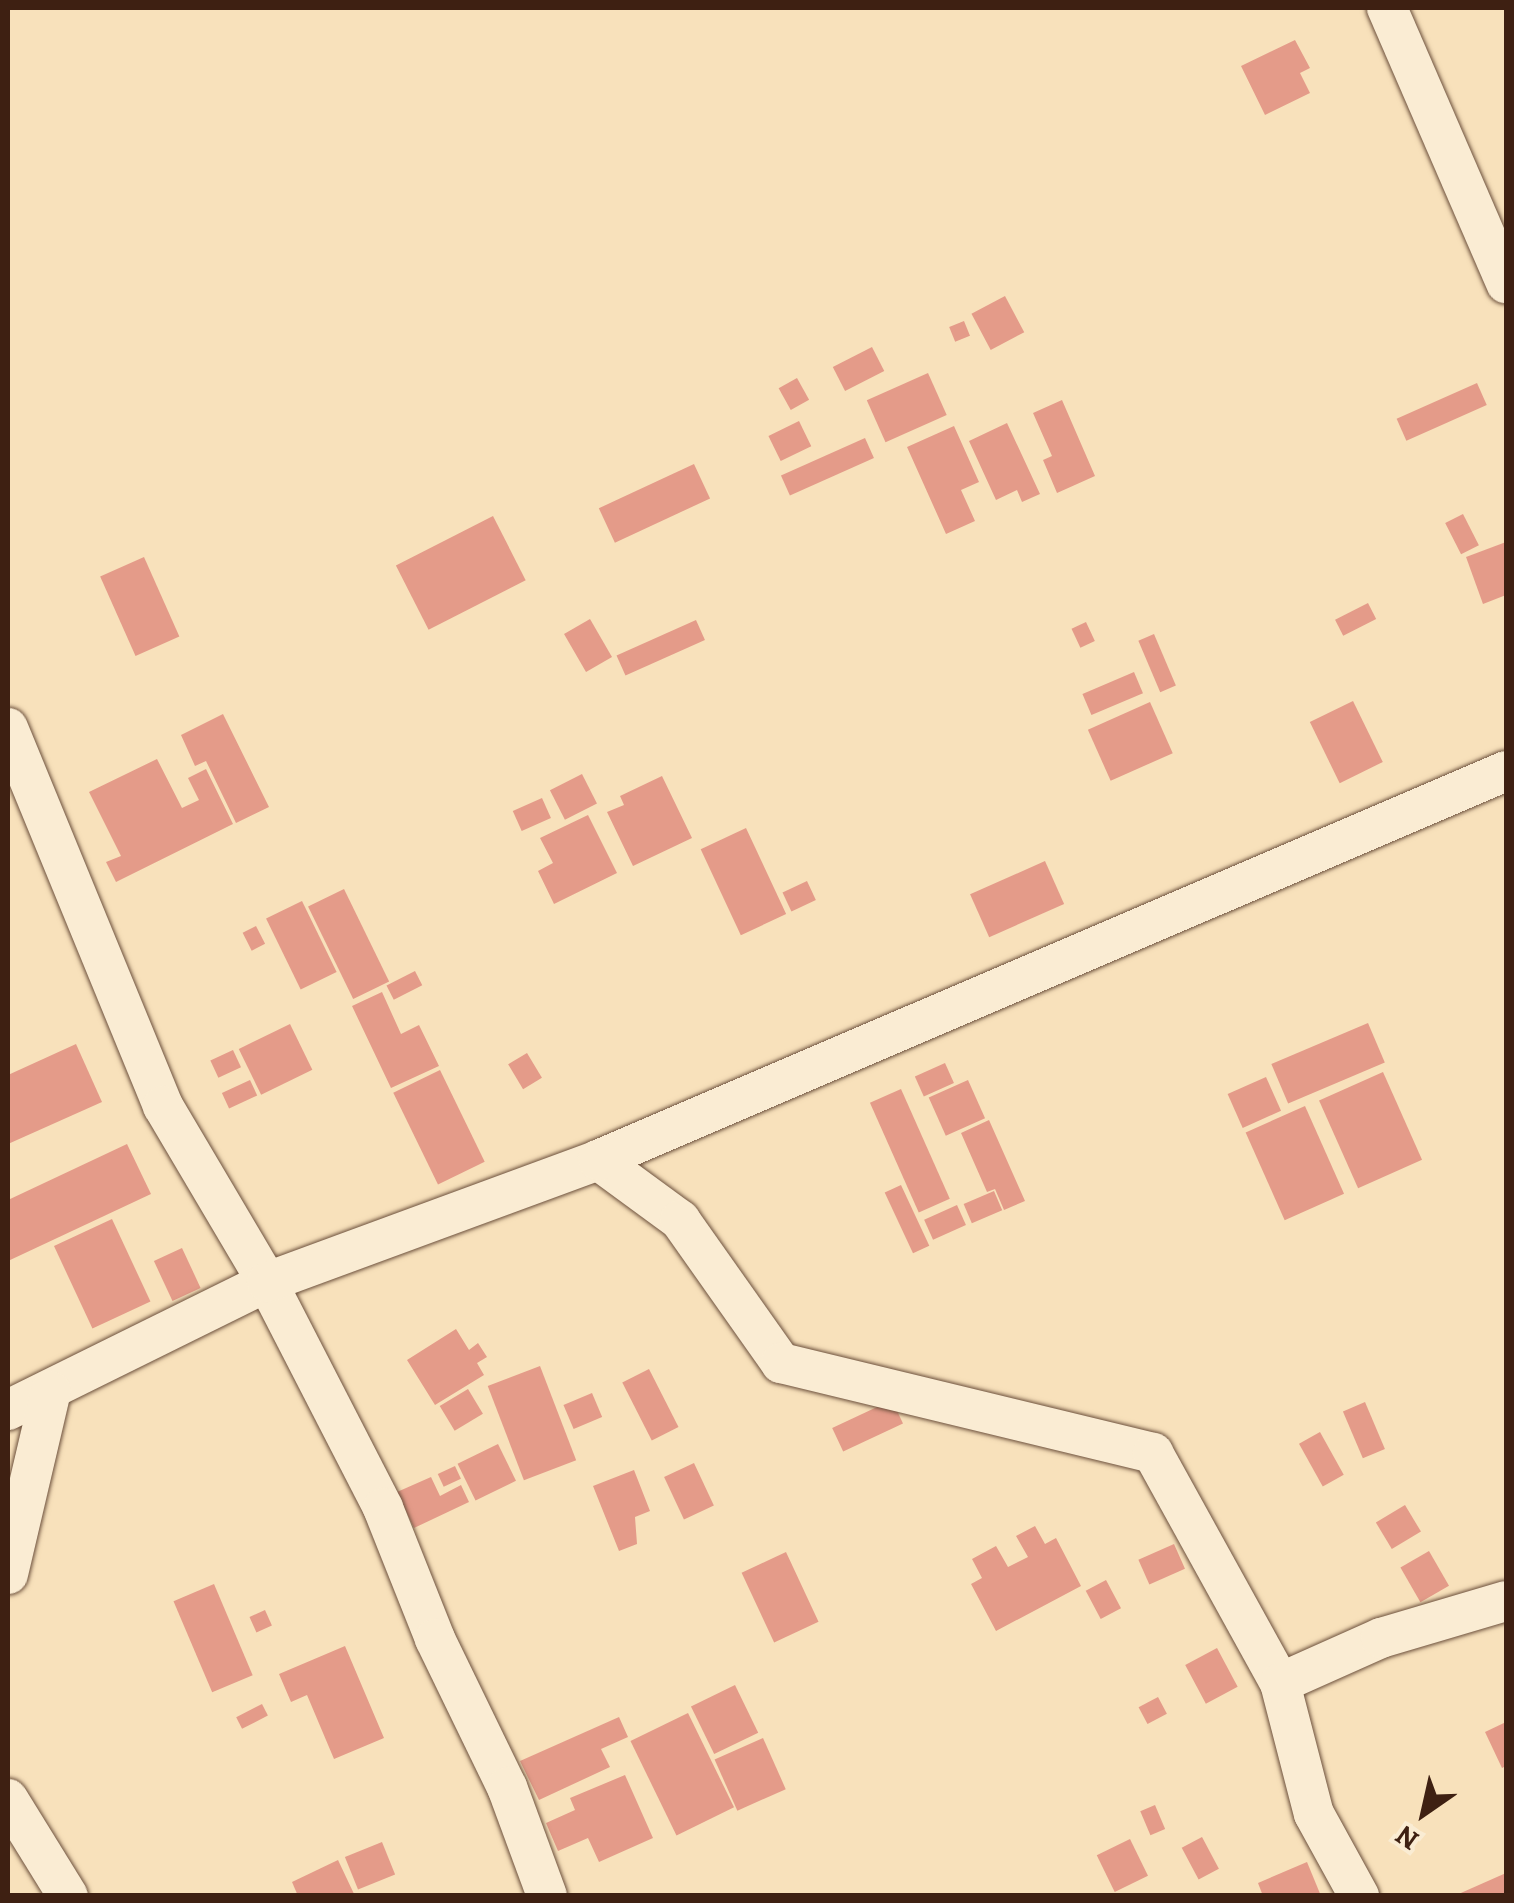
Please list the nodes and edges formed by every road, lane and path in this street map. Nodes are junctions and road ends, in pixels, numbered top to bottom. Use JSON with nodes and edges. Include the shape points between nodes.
{"nodes":[{"id":1,"x":1387,"y":8,"type":"edge"},
{"id":2,"x":1506,"y":284,"type":"edge"},
{"id":3,"x":8,"y":728,"type":"edge"},
{"id":4,"x":1506,"y":771,"type":"edge"},
{"id":5,"x":598,"y":1160,"type":"junction"},
{"id":6,"x":267,"y":1282,"type":"junction"},
{"id":7,"x":50,"y":1392,"type":"junction"},
{"id":8,"x":8,"y":1410,"type":"edge"},
{"id":9,"x":15,"y":1495,"type":"edge"},
{"id":10,"x":8,"y":1574,"type":"edge"},
{"id":11,"x":1506,"y":1601,"type":"edge"},
{"id":12,"x":1280,"y":1683,"type":"junction"},
{"id":13,"x":8,"y":1799,"type":"edge"},
{"id":14,"x":68,"y":1896,"type":"edge"},
{"id":15,"x":547,"y":1896,"type":"edge"},
{"id":16,"x":1359,"y":1896,"type":"edge"}],
"edges":[{"from":1,"to":2,"type":"street"},
{"from":3,"to":6,"type":"street","via":[[163,1106]]},
{"from":4,"to":5,"type":"street"},
{"from":5,"to":6,"type":"street"},
{"from":5,"to":12,"type":"street","via":[[680,1220],[781,1363],[1153,1453]]},
{"from":6,"to":7,"type":"street"},
{"from":6,"to":15,"type":"street","via":[[383,1508],[435,1639],[507,1787]]},
{"from":7,"to":8,"type":"street"},
{"from":7,"to":9,"type":"street"},
{"from":9,"to":10,"type":"street"},
{"from":11,"to":12,"type":"street","via":[[1381,1638]]},
{"from":12,"to":16,"type":"street","via":[[1314,1814]]},
{"from":13,"to":14,"type":"street"}]}
